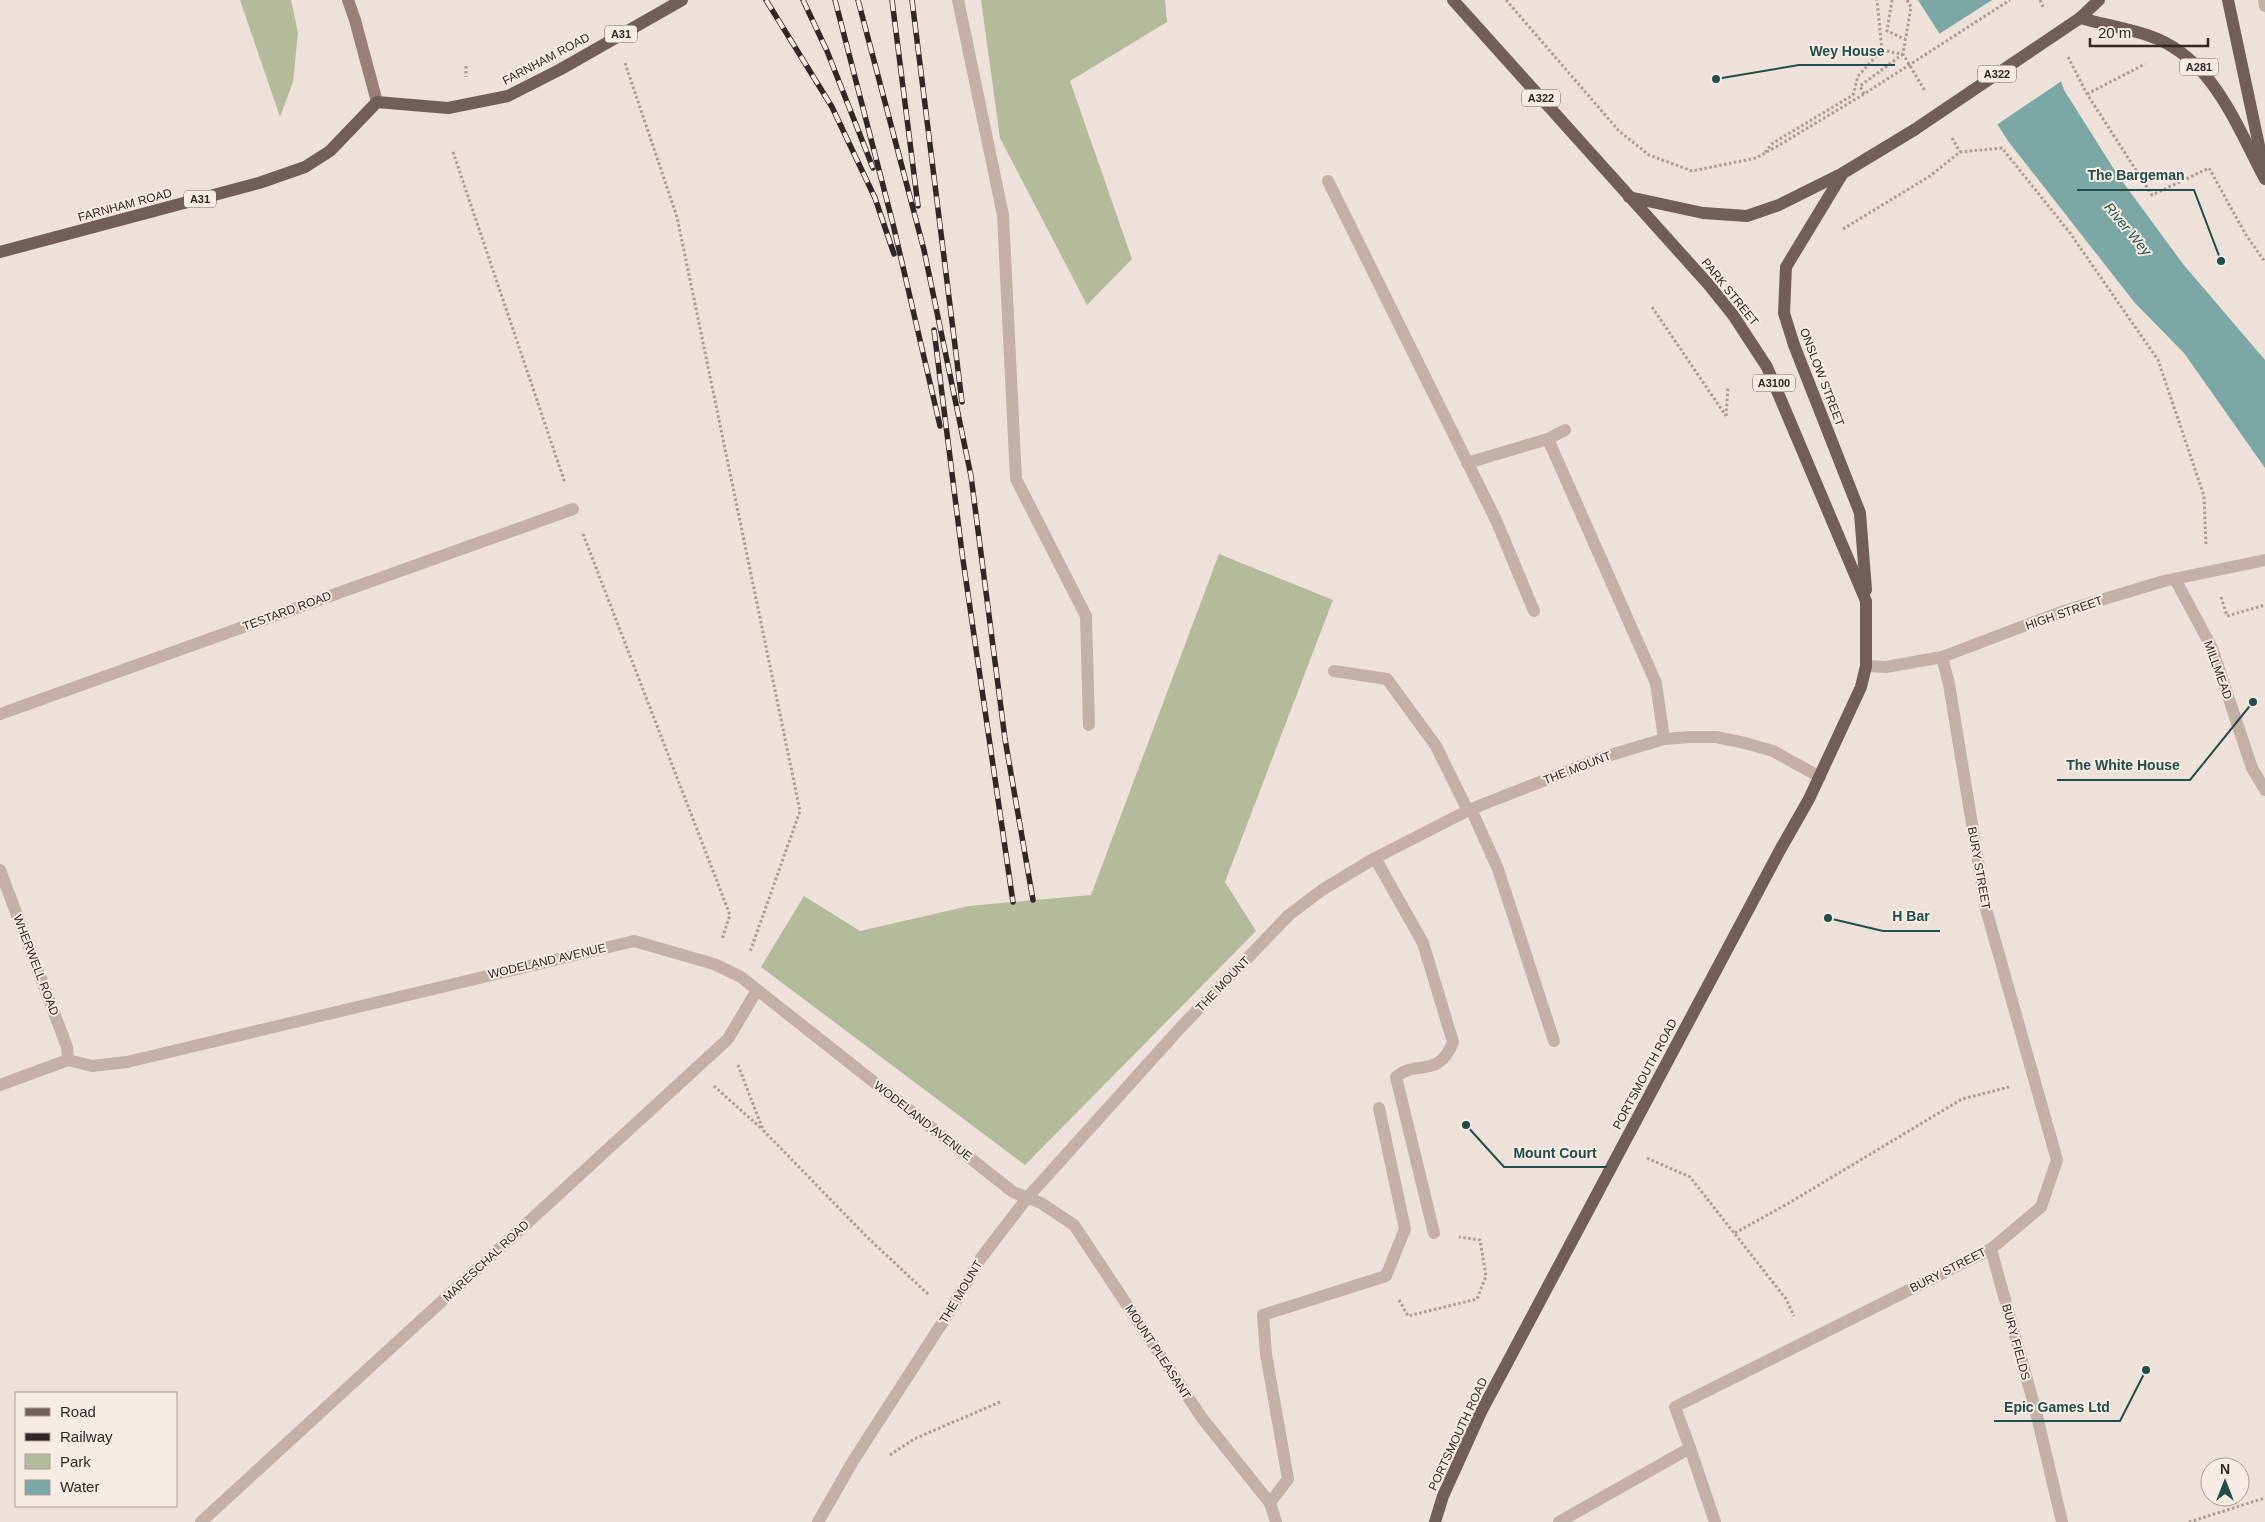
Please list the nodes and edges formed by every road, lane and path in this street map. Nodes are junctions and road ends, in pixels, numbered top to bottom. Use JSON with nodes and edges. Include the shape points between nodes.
{"nodes":[{"id":1,"x":348,"y":0,"type":"edge"},
{"id":2,"x":682,"y":0,"type":"edge"},
{"id":3,"x":958,"y":0,"type":"edge"},
{"id":4,"x":1453,"y":0,"type":"edge"},
{"id":5,"x":1506,"y":0,"type":"edge"},
{"id":6,"x":1877,"y":0,"type":"edge"},
{"id":7,"x":1892,"y":0,"type":"edge"},
{"id":8,"x":1907,"y":0,"type":"edge"},
{"id":9,"x":2010,"y":0,"type":"edge"},
{"id":10,"x":2099,"y":0,"type":"edge"},
{"id":11,"x":2228,"y":0,"type":"edge"},
{"id":12,"x":2264,"y":0,"type":"edge"},
{"id":13,"x":2265,"y":6,"type":"edge"},
{"id":14,"x":2080,"y":18,"type":"junction"},
{"id":15,"x":1906,"y":39,"type":"junction"},
{"id":16,"x":1882,"y":50,"type":"junction"},
{"id":17,"x":1903,"y":54,"type":"junction"},
{"id":18,"x":624,"y":58,"type":"dead end"},
{"id":19,"x":2140,"y":66,"type":"dead end"},
{"id":20,"x":1864,"y":94,"type":"junction"},
{"id":21,"x":377,"y":102,"type":"junction"},
{"id":22,"x":453,"y":152,"type":"dead end"},
{"id":23,"x":1763,"y":154,"type":"junction"},
{"id":24,"x":1844,"y":173,"type":"junction"},
{"id":25,"x":2265,"y":173,"type":"edge"},
{"id":26,"x":2265,"y":179,"type":"edge"},
{"id":27,"x":1328,"y":180,"type":"dead end"},
{"id":28,"x":1629,"y":197,"type":"junction"},
{"id":29,"x":1842,"y":230,"type":"dead end"},
{"id":30,"x":0,"y":252,"type":"edge"},
{"id":31,"x":2265,"y":262,"type":"edge"},
{"id":32,"x":1652,"y":307,"type":"dead end"},
{"id":33,"x":1728,"y":387,"type":"dead end"},
{"id":34,"x":1565,"y":430,"type":"dead end"},
{"id":35,"x":1548,"y":439,"type":"junction"},
{"id":36,"x":1467,"y":463,"type":"junction"},
{"id":37,"x":573,"y":509,"type":"junction"},
{"id":38,"x":2265,"y":560,"type":"edge"},
{"id":39,"x":2214,"y":572,"type":"junction"},
{"id":40,"x":2175,"y":579,"type":"junction"},
{"id":41,"x":1866,"y":601,"type":"junction"},
{"id":42,"x":2265,"y":605,"type":"edge"},
{"id":43,"x":1534,"y":611,"type":"dead end"},
{"id":44,"x":2227,"y":616,"type":"dead end"},
{"id":45,"x":1942,"y":657,"type":"junction"},
{"id":46,"x":1866,"y":666,"type":"junction"},
{"id":47,"x":1334,"y":671,"type":"dead end"},
{"id":48,"x":0,"y":714,"type":"edge"},
{"id":49,"x":1089,"y":725,"type":"dead end"},
{"id":50,"x":1664,"y":739,"type":"junction"},
{"id":51,"x":1820,"y":777,"type":"junction"},
{"id":52,"x":2265,"y":790,"type":"edge"},
{"id":53,"x":1470,"y":810,"type":"junction"},
{"id":54,"x":1375,"y":858,"type":"junction"},
{"id":55,"x":0,"y":870,"type":"edge"},
{"id":56,"x":714,"y":964,"type":"junction"},
{"id":57,"x":742,"y":976,"type":"junction"},
{"id":58,"x":757,"y":990,"type":"junction"},
{"id":59,"x":728,"y":1039,"type":"junction"},
{"id":60,"x":1554,"y":1041,"type":"dead end"},
{"id":61,"x":68,"y":1060,"type":"junction"},
{"id":62,"x":696,"y":1069,"type":"junction"},
{"id":63,"x":2034,"y":1080,"type":"junction"},
{"id":64,"x":0,"y":1085,"type":"edge"},
{"id":65,"x":1379,"y":1108,"type":"dead end"},
{"id":66,"x":763,"y":1130,"type":"junction"},
{"id":67,"x":1644,"y":1157,"type":"dead end"},
{"id":68,"x":1027,"y":1198,"type":"junction"},
{"id":69,"x":1434,"y":1233,"type":"dead end"},
{"id":70,"x":1735,"y":1233,"type":"junction"},
{"id":71,"x":1480,"y":1240,"type":"dead end"},
{"id":72,"x":1991,"y":1249,"type":"junction"},
{"id":73,"x":1386,"y":1276,"type":"junction"},
{"id":74,"x":948,"y":1314,"type":"junction"},
{"id":75,"x":1806,"y":1342,"type":"junction"},
{"id":76,"x":1000,"y":1402,"type":"dead end"},
{"id":77,"x":1690,"y":1448,"type":"junction"},
{"id":78,"x":884,"y":1460,"type":"dead end"},
{"id":79,"x":2265,"y":1498,"type":"edge"},
{"id":80,"x":1270,"y":1503,"type":"junction"},
{"id":81,"x":201,"y":1522,"type":"edge"},
{"id":82,"x":818,"y":1522,"type":"edge"},
{"id":83,"x":1276,"y":1522,"type":"edge"},
{"id":84,"x":1435,"y":1522,"type":"edge"},
{"id":85,"x":1559,"y":1522,"type":"edge"},
{"id":86,"x":1715,"y":1522,"type":"edge"},
{"id":87,"x":2062,"y":1522,"type":"edge"},
{"id":88,"x":2189,"y":1522,"type":"edge"}],
"edges":[{"from":1,"to":21,"type":"street"},
{"from":2,"to":21,"type":"main road","name":"FARNHAM ROAD","number":"A31","via":[[508,96],[448,108]]},
{"from":3,"to":49,"type":"street","via":[[1003,215],[1016,479],[1086,616]]},
{"from":4,"to":28,"type":"main road","name":"PARK STREET","number":"A322"},
{"from":5,"to":23,"type":"path","via":[[1620,131],[1649,155],[1692,171]]},
{"from":6,"to":16,"type":"path"},
{"from":7,"to":15,"type":"path","via":[[1887,31]]},
{"from":8,"to":15,"type":"path","via":[[1911,7]]},
{"from":9,"to":20,"type":"path","bridge":true},
{"from":10,"to":14,"type":"main road","name":"ONSLOW STREET","number":"A322"},
{"from":11,"to":25,"type":"main road"},
{"from":12,"to":13,"type":"street"},
{"from":14,"to":24,"type":"main road","name":"ONSLOW STREET","number":"A322","bridge":true},
{"from":14,"to":26,"type":"main road","number":"A281","via":[[2148,35],[2175,48],[2196,64],[2216,87]]},
{"from":15,"to":17,"type":"path"},
{"from":16,"to":17,"type":"path"},
{"from":16,"to":23,"type":"path","via":[[1858,76],[1853,95],[1772,143]]},
{"from":17,"to":20,"type":"path","via":[[1860,86]]},
{"from":18,"to":57,"type":"path","via":[[677,217],[800,810]]},
{"from":19,"to":31,"type":"path","via":[[2087,94],[2152,195],[2209,168],[2246,235]]},
{"from":20,"to":23,"type":"path","bridge":true},
{"from":21,"to":30,"type":"main road","name":"FARNHAM ROAD","number":"A31","via":[[330,151],[305,167],[250,186]]},
{"from":22,"to":37,"type":"path"},
{"from":24,"to":28,"type":"main road","name":"ONSLOW STREET","via":[[1780,205],[1747,216],[1703,212]]},
{"from":24,"to":41,"type":"main road","name":"ONSLOW STREET","number":"A3100","via":[[1786,267],[1784,312],[1860,513]]},
{"from":27,"to":36,"type":"street"},
{"from":28,"to":41,"type":"main road","name":"PARK STREET","number":"A3100","via":[[1709,285],[1767,367]]},
{"from":29,"to":39,"type":"path","via":[[1930,176],[1960,152],[2002,148],[2070,234],[2158,360],[2204,496],[2206,552]]},
{"from":32,"to":33,"type":"path","via":[[1726,416]]},
{"from":34,"to":35,"type":"street"},
{"from":35,"to":36,"type":"street"},
{"from":35,"to":50,"type":"street","via":[[1656,683]]},
{"from":36,"to":43,"type":"street","via":[[1496,520]]},
{"from":37,"to":48,"type":"street","name":"TESTARD ROAD"},
{"from":37,"to":56,"type":"path","via":[[730,915]]},
{"from":38,"to":39,"type":"street","name":"HIGH STREET"},
{"from":39,"to":40,"type":"street","name":"HIGH STREET"},
{"from":40,"to":45,"type":"street","name":"HIGH STREET","via":[[2061,612]]},
{"from":40,"to":52,"type":"street","name":"MILLMEAD","via":[[2212,648],[2252,768]]},
{"from":41,"to":46,"type":"main road","name":"PARK STREET","number":"A3100"},
{"from":42,"to":44,"type":"path"},
{"from":45,"to":46,"type":"street","name":"HIGH STREET","via":[[1886,667]]},
{"from":45,"to":63,"type":"street","name":"BURY STREET","via":[[1986,909]]},
{"from":46,"to":51,"type":"main road","name":"PORTSMOUTH ROAD","number":"A3100","via":[[1854,704]]},
{"from":47,"to":53,"type":"street","via":[[1387,679],[1436,746]]},
{"from":50,"to":51,"type":"street","name":"THE MOUNT","via":[[1716,737],[1746,743],[1772,751]]},
{"from":50,"to":53,"type":"street","name":"THE MOUNT","via":[[1604,757]]},
{"from":51,"to":84,"type":"main road","name":"PORTSMOUTH ROAD","number":"A3100","via":[[1481,1412],[1443,1496]]},
{"from":53,"to":54,"type":"street","name":"THE MOUNT"},
{"from":53,"to":60,"type":"street","via":[[1498,869]]},
{"from":54,"to":68,"type":"street","name":"THE MOUNT","via":[[1322,890],[1289,915],[1182,1026]]},
{"from":54,"to":69,"type":"street","via":[[1423,943],[1453,1042],[1448,1054],[1432,1067],[1401,1072],[1396,1076]]},
{"from":55,"to":61,"type":"street","name":"WHERWELL ROAD","via":[[67,1047]]},
{"from":56,"to":57,"type":"street","name":"WODELAND AVENUE"},
{"from":56,"to":61,"type":"street","name":"WODELAND AVENUE","via":[[634,941],[127,1062],[92,1066]]},
{"from":57,"to":58,"type":"street","name":"WODELAND AVENUE"},
{"from":58,"to":59,"type":"street","name":"MARESCHAL ROAD"},
{"from":58,"to":68,"type":"street","name":"WODELAND AVENUE","via":[[1014,1192]]},
{"from":59,"to":62,"type":"street","name":"MARESCHAL ROAD"},
{"from":59,"to":66,"type":"path"},
{"from":61,"to":64,"type":"street"},
{"from":62,"to":66,"type":"path"},
{"from":62,"to":81,"type":"street","name":"MARESCHAL ROAD"},
{"from":63,"to":70,"type":"path","via":[[1962,1099]]},
{"from":63,"to":72,"type":"street","name":"BURY STREET","via":[[2057,1160],[2041,1207]]},
{"from":65,"to":73,"type":"street","via":[[1405,1230]]},
{"from":66,"to":74,"type":"path","via":[[867,1237]]},
{"from":67,"to":70,"type":"path","via":[[1690,1176]]},
{"from":68,"to":74,"type":"street","name":"THE MOUNT","via":[[981,1258]]},
{"from":68,"to":80,"type":"street","name":"MOUNT PLEASANT","via":[[1074,1225],[1202,1418]]},
{"from":70,"to":75,"type":"path","via":[[1786,1299]]},
{"from":71,"to":73,"type":"path","via":[[1486,1276],[1477,1299],[1408,1316]]},
{"from":72,"to":75,"type":"street","name":"BURY STREET"},
{"from":72,"to":87,"type":"street","name":"BURY FIELDS","via":[[2036,1412]]},
{"from":73,"to":80,"type":"street","via":[[1262,1315],[1288,1479]]},
{"from":74,"to":82,"type":"street","name":"THE MOUNT"},
{"from":75,"to":77,"type":"street","name":"BURY STREET","via":[[1675,1407]]},
{"from":76,"to":78,"type":"path","via":[[914,1439]]},
{"from":77,"to":85,"type":"street"},
{"from":77,"to":86,"type":"street","name":"BURY STREET"},
{"from":79,"to":88,"type":"path"},
{"from":80,"to":83,"type":"street","name":"MOUNT PLEASANT"}]}
